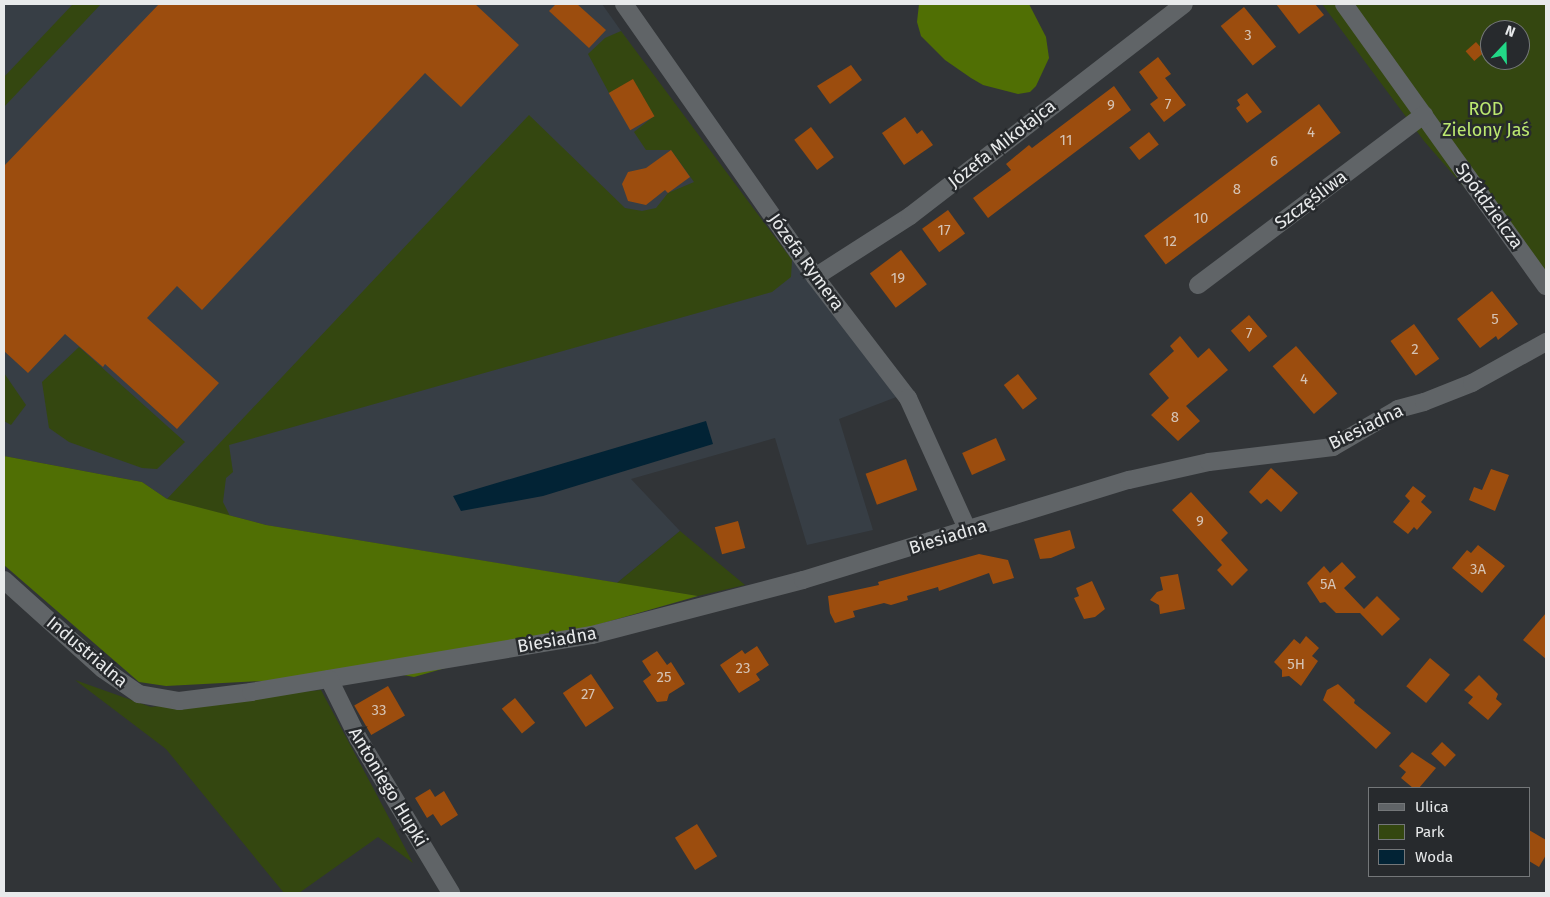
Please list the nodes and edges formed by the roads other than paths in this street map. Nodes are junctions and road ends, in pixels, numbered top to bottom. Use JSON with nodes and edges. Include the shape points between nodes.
{"nodes":[{"id":1,"x":624,"y":4,"type":"edge"},
{"id":2,"x":1184,"y":4,"type":"edge"},
{"id":3,"x":1344,"y":4,"type":"edge"},
{"id":4,"x":1424,"y":115,"type":"junction"},
{"id":5,"x":815,"y":277,"type":"junction"},
{"id":6,"x":1198,"y":285,"type":"dead end"},
{"id":7,"x":1546,"y":286,"type":"edge"},
{"id":8,"x":1546,"y":342,"type":"edge"},
{"id":9,"x":968,"y":531,"type":"junction"},
{"id":10,"x":4,"y":580,"type":"edge"},
{"id":11,"x":330,"y":679,"type":"junction"},
{"id":12,"x":451,"y":893,"type":"edge"}],
"edges":[{"from":1,"to":5,"type":"street","name":"Józefa Rymera"},
{"from":2,"to":5,"type":"street","name":"Józefa Mikołajca","via":[[910,216]]},
{"from":3,"to":4,"type":"street","name":"Spółdzielcza"},
{"from":4,"to":6,"type":"street","name":"Szczęśliwa"},
{"from":4,"to":7,"type":"street","name":"Spółdzielcza"},
{"from":5,"to":9,"type":"street","name":"Józefa Rymera","via":[[908,398]]},
{"from":8,"to":9,"type":"street","name":"Biesiadna","via":[[1472,383],[1424,402],[1398,408],[1333,447],[1209,462],[1129,480]]},
{"from":9,"to":11,"type":"street","name":"Biesiadna","via":[[803,580],[592,635]]},
{"from":10,"to":11,"type":"street","name":"Industrialna","via":[[103,669],[139,694],[178,701]]},
{"from":11,"to":12,"type":"street","name":"Antoniego Hupki","via":[[358,738]]}]}
